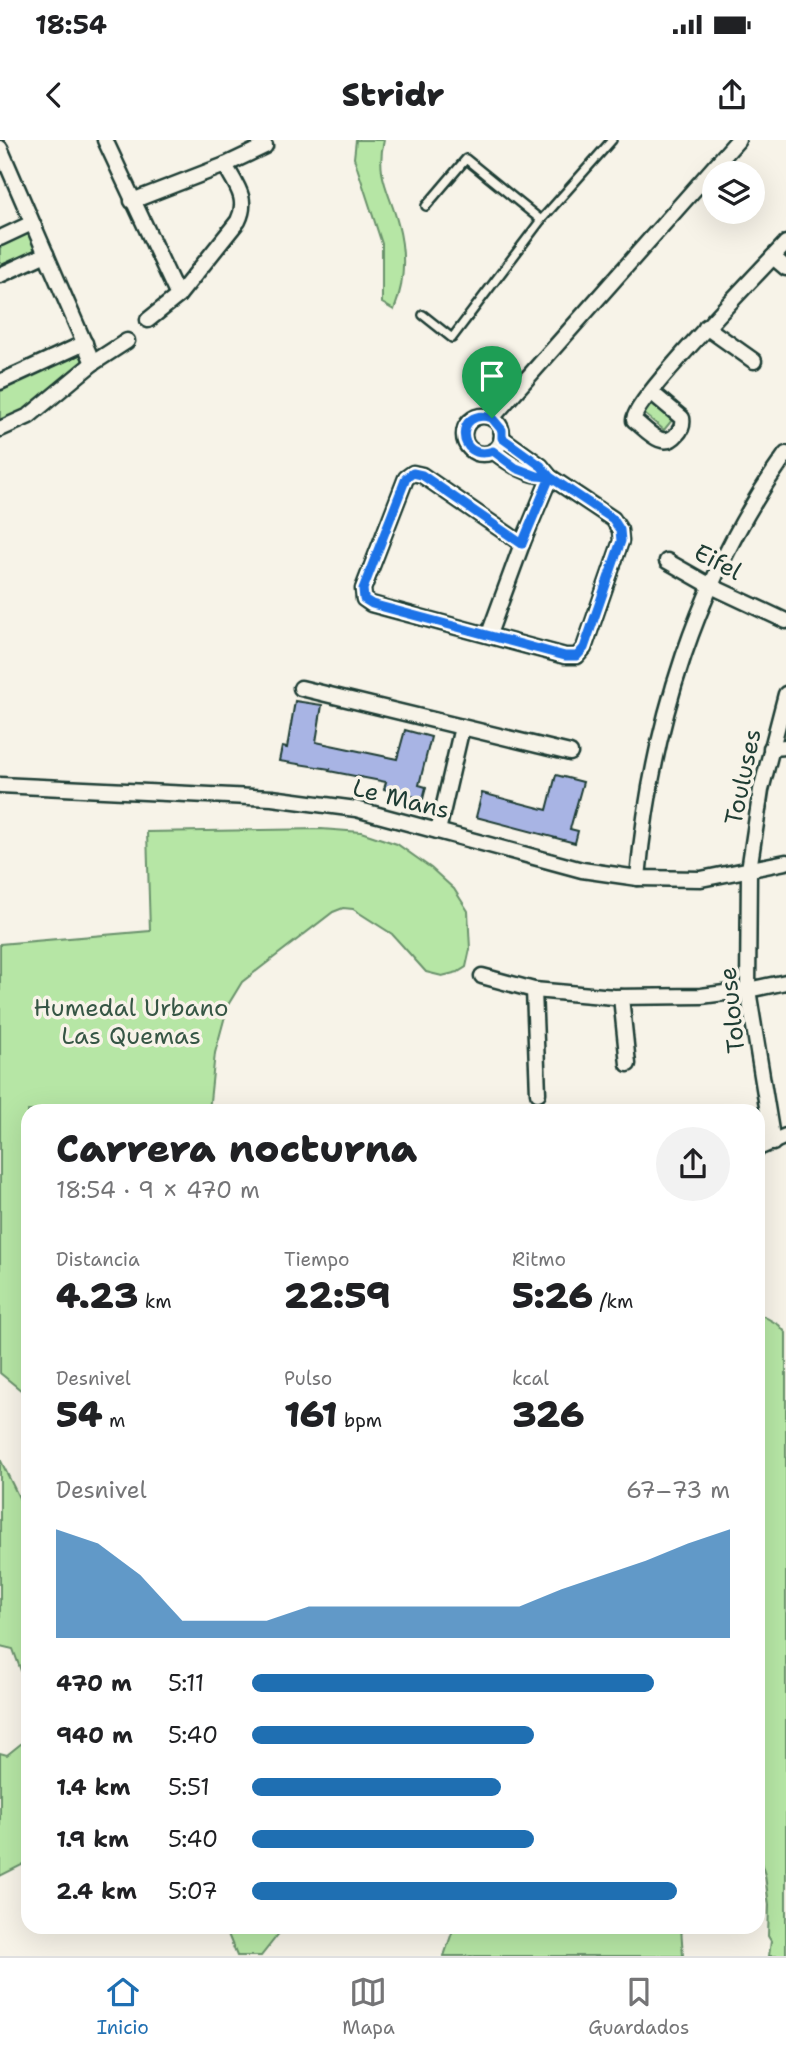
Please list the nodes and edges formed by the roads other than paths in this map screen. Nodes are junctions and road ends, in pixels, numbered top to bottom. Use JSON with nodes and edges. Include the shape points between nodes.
{"nodes":[{"id":1,"x":105,"y":140,"type":"edge"},
{"id":2,"x":612,"y":140,"type":"edge"},
{"id":3,"x":738,"y":140,"type":"edge"},
{"id":4,"x":265,"y":146,"type":"dead end"},
{"id":5,"x":728,"y":147,"type":"edge"},
{"id":6,"x":0,"y":148,"type":"edge"},
{"id":7,"x":225,"y":165,"type":"junction"},
{"id":8,"x":132,"y":201,"type":"junction"},
{"id":9,"x":426,"y":206,"type":"dead end"},
{"id":10,"x":541,"y":220,"type":"junction"},
{"id":11,"x":33,"y":223,"type":"junction"},
{"id":12,"x":0,"y":238,"type":"edge"},
{"id":13,"x":786,"y":243,"type":"edge"},
{"id":14,"x":46,"y":254,"type":"junction"},
{"id":15,"x":773,"y":257,"type":"junction"},
{"id":16,"x":786,"y":268,"type":"edge"},
{"id":17,"x":0,"y":275,"type":"edge"},
{"id":18,"x":178,"y":296,"type":"junction"},
{"id":19,"x":423,"y":315,"type":"dead end"},
{"id":20,"x":148,"y":320,"type":"dead end"},
{"id":21,"x":706,"y":327,"type":"junction"},
{"id":22,"x":127,"y":341,"type":"dead end"},
{"id":23,"x":85,"y":343,"type":"junction"},
{"id":24,"x":754,"y":360,"type":"dead end"},
{"id":25,"x":93,"y":363,"type":"junction"},
{"id":26,"x":0,"y":382,"type":"edge"},
{"id":27,"x":651,"y":392,"type":"dead end"},
{"id":28,"x":492,"y":418,"type":"junction"},
{"id":29,"x":0,"y":429,"type":"edge"},
{"id":30,"x":502,"y":438,"type":"junction"},
{"id":31,"x":493,"y":451,"type":"junction"},
{"id":32,"x":786,"y":454,"type":"edge"},
{"id":33,"x":550,"y":477,"type":"junction"},
{"id":34,"x":522,"y":544,"type":"junction"},
{"id":35,"x":667,"y":561,"type":"dead end"},
{"id":36,"x":711,"y":586,"type":"junction"},
{"id":37,"x":786,"y":621,"type":"edge"},
{"id":38,"x":489,"y":634,"type":"junction"},
{"id":39,"x":301,"y":688,"type":"dead end"},
{"id":40,"x":786,"y":694,"type":"edge"},
{"id":41,"x":462,"y":727,"type":"junction"},
{"id":42,"x":778,"y":747,"type":"edge"},
{"id":43,"x":570,"y":753,"type":"dead end"},
{"id":44,"x":0,"y":785,"type":"edge"},
{"id":45,"x":438,"y":831,"type":"junction"},
{"id":46,"x":786,"y":862,"type":"edge"},
{"id":47,"x":749,"y":870,"type":"junction"},
{"id":48,"x":638,"y":878,"type":"junction"},
{"id":49,"x":482,"y":976,"type":"dead end"},
{"id":50,"x":786,"y":982,"type":"edge"},
{"id":51,"x":534,"y":990,"type":"junction"},
{"id":52,"x":748,"y":990,"type":"junction"},
{"id":53,"x":621,"y":997,"type":"junction"},
{"id":54,"x":628,"y":1064,"type":"dead end"},
{"id":55,"x":538,"y":1093,"type":"dead end"},
{"id":56,"x":780,"y":1139,"type":"edge"}],
"edges":[{"from":1,"to":8,"type":"street"},
{"from":2,"to":10,"type":"lane"},
{"from":3,"to":5,"type":"street"},
{"from":4,"to":7,"type":"street"},
{"from":5,"to":28,"type":"street"},
{"from":6,"to":11,"type":"street"},
{"from":7,"to":8,"type":"street"},
{"from":7,"to":18,"type":"street","via":[[244,210]]},
{"from":8,"to":18,"type":"street"},
{"from":9,"to":10,"type":"lane","via":[[466,159]]},
{"from":10,"to":19,"type":"lane","via":[[452,338]]},
{"from":11,"to":12,"type":"street"},
{"from":11,"to":14,"type":"street"},
{"from":13,"to":15,"type":"street"},
{"from":14,"to":17,"type":"street"},
{"from":14,"to":23,"type":"street"},
{"from":15,"to":16,"type":"street"},
{"from":15,"to":21,"type":"street"},
{"from":18,"to":20,"type":"street"},
{"from":21,"to":24,"type":"street"},
{"from":21,"to":27,"type":"street"},
{"from":22,"to":25,"type":"street"},
{"from":23,"to":25,"type":"street"},
{"from":23,"to":26,"type":"street"},
{"from":25,"to":29,"type":"street","via":[[29,416]]},
{"from":28,"to":30,"type":"street","via":[[502,430]]},
{"from":28,"to":31,"type":"street","via":[[470,420],[464,435],[465,443],[477,453]]},
{"from":30,"to":31,"type":"street"},
{"from":30,"to":33,"type":"street"},
{"from":31,"to":33,"type":"street","via":[[516,468]]},
{"from":32,"to":36,"type":"street"},
{"from":33,"to":34,"type":"street"},
{"from":33,"to":38,"type":"street","via":[[613,519],[620,530],[621,541],[584,648],[577,656],[565,656]]},
{"from":34,"to":38,"type":"street"},
{"from":34,"to":38,"type":"street","via":[[413,473],[406,478],[363,589],[364,599],[372,604]]},
{"from":35,"to":36,"type":"street","name":"Eifel"},
{"from":36,"to":37,"type":"street","name":"Eifel"},
{"from":36,"to":48,"type":"street","via":[[663,722]]},
{"from":39,"to":41,"type":"street"},
{"from":40,"to":42,"type":"street","name":"Touluses"},
{"from":41,"to":43,"type":"street"},
{"from":41,"to":45,"type":"street"},
{"from":42,"to":47,"type":"street","name":"Touluses","via":[[761,790]]},
{"from":44,"to":45,"type":"street","name":"Le Mans","via":[[272,798],[356,809]]},
{"from":45,"to":48,"type":"street","name":"Le Mans","via":[[582,870]]},
{"from":46,"to":47,"type":"street","name":"Le Mans"},
{"from":47,"to":48,"type":"street","name":"Le Mans","via":[[701,879]]},
{"from":47,"to":52,"type":"street","name":"Tolouse"},
{"from":49,"to":51,"type":"street"},
{"from":50,"to":52,"type":"street"},
{"from":51,"to":53,"type":"street"},
{"from":51,"to":55,"type":"street"},
{"from":52,"to":53,"type":"street"},
{"from":52,"to":56,"type":"street","name":"Tolouse"},
{"from":53,"to":54,"type":"street"}]}
